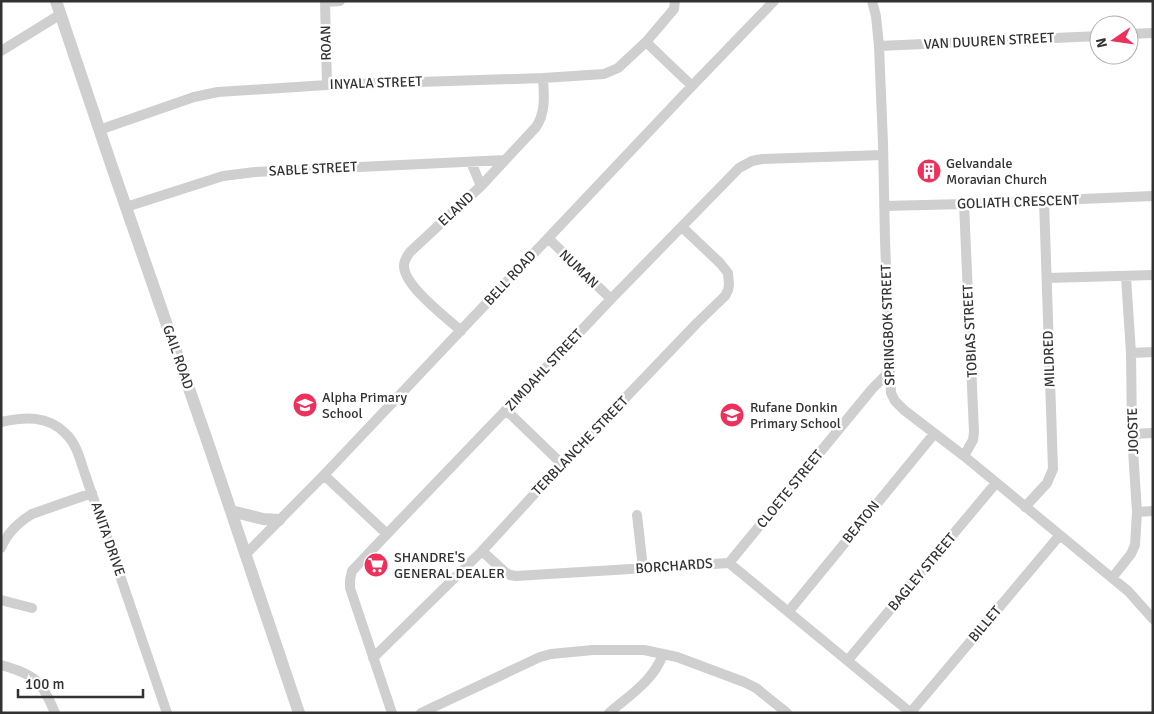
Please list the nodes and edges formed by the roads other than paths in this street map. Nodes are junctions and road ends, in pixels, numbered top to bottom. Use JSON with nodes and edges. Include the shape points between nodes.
{"nodes":[{"id":1,"x":56,"y":1,"type":"edge"},
{"id":2,"x":340,"y":1,"type":"edge"},
{"id":3,"x":774,"y":1,"type":"edge"},
{"id":4,"x":872,"y":1,"type":"edge"},
{"id":5,"x":325,"y":2,"type":"edge"},
{"id":6,"x":675,"y":5,"type":"edge"},
{"id":7,"x":61,"y":14,"type":"junction"},
{"id":8,"x":1153,"y":33,"type":"edge"},
{"id":9,"x":1139,"y":34,"type":"edge"},
{"id":10,"x":1089,"y":36,"type":"edge"},
{"id":11,"x":646,"y":42,"type":"junction"},
{"id":12,"x":879,"y":46,"type":"junction"},
{"id":13,"x":1,"y":51,"type":"edge"},
{"id":14,"x":543,"y":78,"type":"junction"},
{"id":15,"x":327,"y":85,"type":"junction"},
{"id":16,"x":692,"y":86,"type":"junction"},
{"id":17,"x":99,"y":130,"type":"junction"},
{"id":18,"x":883,"y":155,"type":"junction"},
{"id":19,"x":505,"y":160,"type":"junction"},
{"id":20,"x":471,"y":162,"type":"junction"},
{"id":21,"x":481,"y":186,"type":"junction"},
{"id":22,"x":1153,"y":196,"type":"edge"},
{"id":23,"x":1044,"y":200,"type":"junction"},
{"id":24,"x":964,"y":204,"type":"junction"},
{"id":25,"x":884,"y":206,"type":"junction"},
{"id":26,"x":126,"y":207,"type":"junction"},
{"id":27,"x":682,"y":227,"type":"junction"},
{"id":28,"x":548,"y":238,"type":"junction"},
{"id":29,"x":1153,"y":275,"type":"edge"},
{"id":30,"x":1126,"y":276,"type":"junction"},
{"id":31,"x":1047,"y":278,"type":"junction"},
{"id":32,"x":611,"y":299,"type":"junction"},
{"id":33,"x":460,"y":331,"type":"junction"},
{"id":34,"x":1153,"y":352,"type":"edge"},
{"id":35,"x":1131,"y":353,"type":"junction"},
{"id":36,"x":890,"y":370,"type":"junction"},
{"id":37,"x":506,"y":410,"type":"junction"},
{"id":38,"x":1,"y":422,"type":"edge"},
{"id":39,"x":1153,"y":433,"type":"edge"},
{"id":40,"x":934,"y":434,"type":"junction"},
{"id":41,"x":1132,"y":434,"type":"junction"},
{"id":42,"x":964,"y":456,"type":"junction"},
{"id":43,"x":562,"y":464,"type":"junction"},
{"id":44,"x":324,"y":475,"type":"junction"},
{"id":45,"x":996,"y":483,"type":"junction"},
{"id":46,"x":92,"y":493,"type":"junction"},
{"id":47,"x":1025,"y":507,"type":"junction"},
{"id":48,"x":230,"y":511,"type":"junction"},
{"id":49,"x":1137,"y":512,"type":"junction"},
{"id":50,"x":1153,"y":512,"type":"edge"},
{"id":51,"x":637,"y":515,"type":"dead end"},
{"id":52,"x":279,"y":520,"type":"junction"},
{"id":53,"x":387,"y":534,"type":"junction"},
{"id":54,"x":1060,"y":535,"type":"junction"},
{"id":55,"x":1,"y":548,"type":"edge"},
{"id":56,"x":482,"y":551,"type":"junction"},
{"id":57,"x":245,"y":555,"type":"junction"},
{"id":58,"x":729,"y":562,"type":"junction"},
{"id":59,"x":643,"y":568,"type":"junction"},
{"id":60,"x":1112,"y":578,"type":"junction"},
{"id":61,"x":1,"y":600,"type":"edge"},
{"id":62,"x":32,"y":608,"type":"dead end"},
{"id":63,"x":789,"y":610,"type":"junction"},
{"id":64,"x":1153,"y":619,"type":"edge"},
{"id":65,"x":662,"y":654,"type":"junction"},
{"id":66,"x":373,"y":658,"type":"junction"},
{"id":67,"x":848,"y":660,"type":"junction"},
{"id":68,"x":1,"y":665,"type":"edge"},
{"id":69,"x":911,"y":712,"type":"edge"},
{"id":70,"x":55,"y":713,"type":"edge"},
{"id":71,"x":167,"y":713,"type":"edge"},
{"id":72,"x":299,"y":713,"type":"edge"},
{"id":73,"x":392,"y":713,"type":"edge"},
{"id":74,"x":421,"y":713,"type":"edge"},
{"id":75,"x":609,"y":713,"type":"edge"},
{"id":76,"x":787,"y":713,"type":"edge"}],
"edges":[{"from":1,"to":7,"type":"street","name":"GAIL ROAD"},
{"from":2,"to":5,"type":"street"},
{"from":3,"to":16,"type":"street","name":"BELL ROAD"},
{"from":4,"to":12,"type":"street","name":"SPRINGBOK STREET"},
{"from":5,"to":15,"type":"street","name":"ROAN"},
{"from":6,"to":11,"type":"street","name":"INYALA STREET"},
{"from":7,"to":13,"type":"street"},
{"from":7,"to":17,"type":"street","name":"GAIL ROAD"},
{"from":8,"to":9,"type":"street"},
{"from":10,"to":12,"type":"street","name":"VAN DUUREN STREET"},
{"from":11,"to":14,"type":"street","name":"INYALA STREET","via":[[622,65],[608,72]]},
{"from":11,"to":16,"type":"street"},
{"from":12,"to":18,"type":"street","name":"SPRINGBOK STREET"},
{"from":14,"to":15,"type":"street","name":"INYALA STREET"},
{"from":14,"to":19,"type":"street","name":"ELAND","via":[[544,107],[540,122]]},
{"from":15,"to":17,"type":"street","name":"INYALA STREET","via":[[205,94]]},
{"from":16,"to":28,"type":"street","name":"BELL ROAD"},
{"from":17,"to":26,"type":"street","name":"GAIL ROAD"},
{"from":18,"to":25,"type":"street","name":"SPRINGBOK STREET"},
{"from":18,"to":27,"type":"street","name":"ZIMDAHL STREET","via":[[752,161],[739,168]]},
{"from":19,"to":20,"type":"street","name":"SABLE STREET"},
{"from":19,"to":21,"type":"street","name":"ELAND"},
{"from":20,"to":21,"type":"street"},
{"from":20,"to":26,"type":"street","name":"SABLE STREET","via":[[230,175]]},
{"from":21,"to":33,"type":"street","name":"ELAND","via":[[410,252],[404,265],[408,280],[416,290]]},
{"from":22,"to":23,"type":"street","name":"GOLIATH CRESCENT"},
{"from":23,"to":24,"type":"street","name":"GOLIATH CRESCENT"},
{"from":23,"to":31,"type":"street","name":"MILDRED"},
{"from":24,"to":25,"type":"street","name":"GOLIATH CRESCENT"},
{"from":24,"to":42,"type":"street","name":"TOBIAS STREET","via":[[974,432]]},
{"from":25,"to":36,"type":"street","name":"SPRINGBOK STREET"},
{"from":26,"to":48,"type":"street","name":"GAIL ROAD"},
{"from":27,"to":32,"type":"street","name":"ZIMDAHL STREET"},
{"from":27,"to":43,"type":"street","name":"TERBLANCHE STREET","via":[[728,274],[725,296]]},
{"from":28,"to":32,"type":"street","name":"NUMAN"},
{"from":28,"to":33,"type":"street","name":"BELL ROAD"},
{"from":29,"to":30,"type":"street"},
{"from":30,"to":31,"type":"street"},
{"from":30,"to":35,"type":"street","name":"JOOSTE"},
{"from":31,"to":47,"type":"street","name":"MILDRED","via":[[1053,469],[1047,483]]},
{"from":32,"to":37,"type":"street","name":"ZIMDAHL STREET"},
{"from":33,"to":44,"type":"street","name":"BELL ROAD"},
{"from":34,"to":35,"type":"street"},
{"from":35,"to":41,"type":"street","name":"JOOSTE"},
{"from":36,"to":40,"type":"street","name":"SPRINGBOK STREET","via":[[891,393],[895,401]]},
{"from":36,"to":58,"type":"street","name":"CLOETE STREET"},
{"from":37,"to":43,"type":"street"},
{"from":37,"to":53,"type":"street","name":"ZIMDAHL STREET"},
{"from":38,"to":46,"type":"street","name":"ANITA DRIVE","via":[[34,418],[55,425],[64,432],[75,447]]},
{"from":39,"to":41,"type":"street"},
{"from":40,"to":42,"type":"street","name":"SPRINGBOK STREET"},
{"from":40,"to":63,"type":"street","name":"BEATON"},
{"from":41,"to":49,"type":"street","name":"JOOSTE"},
{"from":42,"to":45,"type":"street","name":"SPRINGBOK STREET"},
{"from":43,"to":56,"type":"street","name":"TERBLANCHE STREET"},
{"from":44,"to":52,"type":"street","name":"BELL ROAD"},
{"from":44,"to":53,"type":"street"},
{"from":45,"to":47,"type":"street","name":"SPRINGBOK STREET"},
{"from":45,"to":67,"type":"street","name":"BAGLEY STREET"},
{"from":46,"to":55,"type":"street","via":[[32,514],[13,529]]},
{"from":46,"to":71,"type":"street","name":"ANITA DRIVE"},
{"from":47,"to":54,"type":"street","name":"SPRINGBOK STREET"},
{"from":48,"to":52,"type":"street"},
{"from":48,"to":57,"type":"street","name":"GAIL ROAD"},
{"from":49,"to":50,"type":"street"},
{"from":49,"to":60,"type":"street","name":"JOOSTE","via":[[1135,545]]},
{"from":51,"to":59,"type":"street"},
{"from":52,"to":57,"type":"street","name":"BELL ROAD"},
{"from":53,"to":66,"type":"street","name":"ZIMDAHL STREET","via":[[352,571],[350,580]]},
{"from":54,"to":60,"type":"street","name":"SPRINGBOK STREET"},
{"from":54,"to":69,"type":"street","name":"BILLET"},
{"from":56,"to":59,"type":"street","name":"BORCHARDS","via":[[505,572],[516,576]]},
{"from":56,"to":66,"type":"street","name":"TERBLANCHE STREET"},
{"from":57,"to":72,"type":"street","name":"GAIL ROAD"},
{"from":58,"to":59,"type":"street","name":"BORCHARDS"},
{"from":58,"to":63,"type":"street","name":"BORCHARDS"},
{"from":60,"to":64,"type":"street","name":"SPRINGBOK STREET"},
{"from":61,"to":62,"type":"street"},
{"from":63,"to":67,"type":"street","name":"BORCHARDS"},
{"from":65,"to":74,"type":"street","via":[[644,650],[593,650],[551,654]]},
{"from":65,"to":75,"type":"street","via":[[659,664],[645,682]]},
{"from":65,"to":76,"type":"street","via":[[744,682]]},
{"from":66,"to":73,"type":"street","name":"ZIMDAHL STREET"},
{"from":67,"to":69,"type":"street","name":"BORCHARDS"},
{"from":68,"to":70,"type":"street","via":[[30,674],[49,698]]}]}
